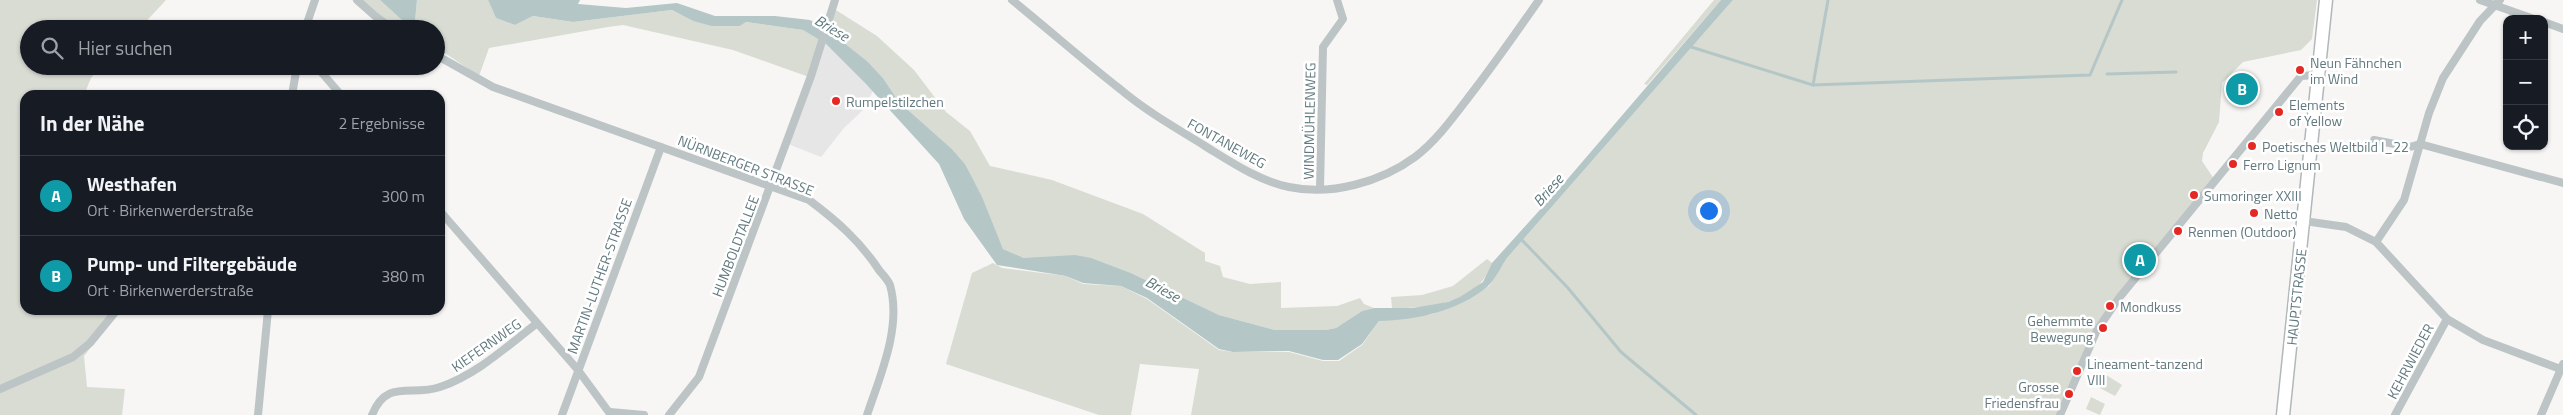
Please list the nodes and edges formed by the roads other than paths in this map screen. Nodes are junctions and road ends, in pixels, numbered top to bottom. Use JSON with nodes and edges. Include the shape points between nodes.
{"nodes":[{"id":1,"x":315,"y":0,"type":"edge"},
{"id":2,"x":357,"y":0,"type":"edge"},
{"id":3,"x":835,"y":0,"type":"edge"},
{"id":4,"x":1012,"y":0,"type":"edge"},
{"id":5,"x":1337,"y":0,"type":"edge"},
{"id":6,"x":1539,"y":0,"type":"edge"},
{"id":7,"x":2326,"y":0,"type":"edge"},
{"id":8,"x":2480,"y":0,"type":"edge"},
{"id":9,"x":2497,"y":2,"type":"edge"},
{"id":10,"x":2525,"y":15,"type":"edge"},
{"id":11,"x":308,"y":20,"type":"edge"},
{"id":12,"x":379,"y":20,"type":"edge"},
{"id":13,"x":2548,"y":23,"type":"edge"},
{"id":14,"x":2563,"y":29,"type":"edge"},
{"id":15,"x":445,"y":60,"type":"edge"},
{"id":16,"x":295,"y":75,"type":"edge"},
{"id":17,"x":324,"y":75,"type":"edge"},
{"id":18,"x":2316,"y":75,"type":"junction"},
{"id":19,"x":293,"y":90,"type":"edge"},
{"id":20,"x":337,"y":90,"type":"edge"},
{"id":21,"x":2374,"y":140,"type":"dead end"},
{"id":22,"x":2420,"y":144,"type":"junction"},
{"id":23,"x":661,"y":147,"type":"junction"},
{"id":24,"x":2563,"y":182,"type":"edge"},
{"id":25,"x":771,"y":185,"type":"junction"},
{"id":26,"x":1320,"y":189,"type":"junction"},
{"id":27,"x":445,"y":217,"type":"edge"},
{"id":28,"x":2304,"y":221,"type":"junction"},
{"id":29,"x":2376,"y":242,"type":"junction"},
{"id":30,"x":113,"y":315,"type":"edge"},
{"id":31,"x":268,"y":315,"type":"edge"},
{"id":32,"x":2447,"y":318,"type":"junction"},
{"id":33,"x":536,"y":324,"type":"junction"},
{"id":34,"x":2562,"y":368,"type":"edge"},
{"id":35,"x":578,"y":370,"type":"junction"},
{"id":36,"x":0,"y":389,"type":"edge"},
{"id":37,"x":610,"y":413,"type":"edge"},
{"id":38,"x":258,"y":415,"type":"edge"},
{"id":39,"x":372,"y":415,"type":"edge"},
{"id":40,"x":562,"y":415,"type":"edge"},
{"id":41,"x":644,"y":415,"type":"edge"},
{"id":42,"x":669,"y":415,"type":"edge"},
{"id":43,"x":867,"y":415,"type":"edge"},
{"id":44,"x":2060,"y":415,"type":"edge"},
{"id":45,"x":2283,"y":415,"type":"edge"},
{"id":46,"x":2395,"y":415,"type":"edge"},
{"id":47,"x":2541,"y":415,"type":"edge"}],
"edges":[{"from":1,"to":11,"type":"street"},
{"from":2,"to":12,"type":"street"},
{"from":3,"to":25,"type":"street","name":"HUMBOLDTALLEE"},
{"from":4,"to":26,"type":"street","name":"FONTANEWEG","via":[[1120,90],[1229,162],[1286,187]]},
{"from":5,"to":26,"type":"street","name":"WINDMÜHLENWEG","via":[[1343,19],[1323,47]]},
{"from":6,"to":26,"type":"street","name":"FONTANEWEG","via":[[1446,128],[1415,157],[1381,177]]},
{"from":7,"to":18,"type":"main road","name":"HAUPTSTRASSE"},
{"from":8,"to":9,"type":"street"},
{"from":9,"to":10,"type":"street"},
{"from":9,"to":22,"type":"street","via":[[2480,21],[2443,78]]},
{"from":13,"to":14,"type":"street"},
{"from":15,"to":23,"type":"street","name":"NÜRNBERGER STRASSE","via":[[493,87]]},
{"from":16,"to":19,"type":"street"},
{"from":17,"to":20,"type":"street"},
{"from":18,"to":28,"type":"main road","name":"HAUPTSTRASSE"},
{"from":18,"to":44,"type":"street","via":[[2301,76],[2119,298],[2097,330]]},
{"from":21,"to":22,"type":"street","via":[[2410,147]]},
{"from":22,"to":24,"type":"street"},
{"from":22,"to":29,"type":"street","via":[[2404,200]]},
{"from":23,"to":25,"type":"street","name":"NÜRNBERGER STRASSE"},
{"from":23,"to":35,"type":"street","name":"MARTIN-LUTHER-STRASSE"},
{"from":25,"to":42,"type":"street","name":"HUMBOLDTALLEE","via":[[699,377]]},
{"from":25,"to":43,"type":"street","name":"NÜRNBERGER STRASSE","via":[[809,200],[841,224],[867,252],[890,285],[893,318],[889,352]]},
{"from":27,"to":33,"type":"street"},
{"from":28,"to":29,"type":"street","via":[[2346,227]]},
{"from":28,"to":45,"type":"main road","name":"HAUPTSTRASSE"},
{"from":29,"to":32,"type":"street"},
{"from":30,"to":36,"type":"street","via":[[90,343],[73,357]]},
{"from":31,"to":38,"type":"street"},
{"from":32,"to":34,"type":"street","via":[[2483,340]]},
{"from":32,"to":46,"type":"street","name":"KEHRWIEDER"},
{"from":33,"to":35,"type":"street"},
{"from":33,"to":39,"type":"street","name":"KIEFERNWEG","via":[[462,379],[424,391],[394,391],[378,403]]},
{"from":34,"to":47,"type":"street"},
{"from":35,"to":37,"type":"street"},
{"from":35,"to":40,"type":"street","name":"MARTIN-LUTHER-STRASSE"},
{"from":37,"to":41,"type":"street"}]}
